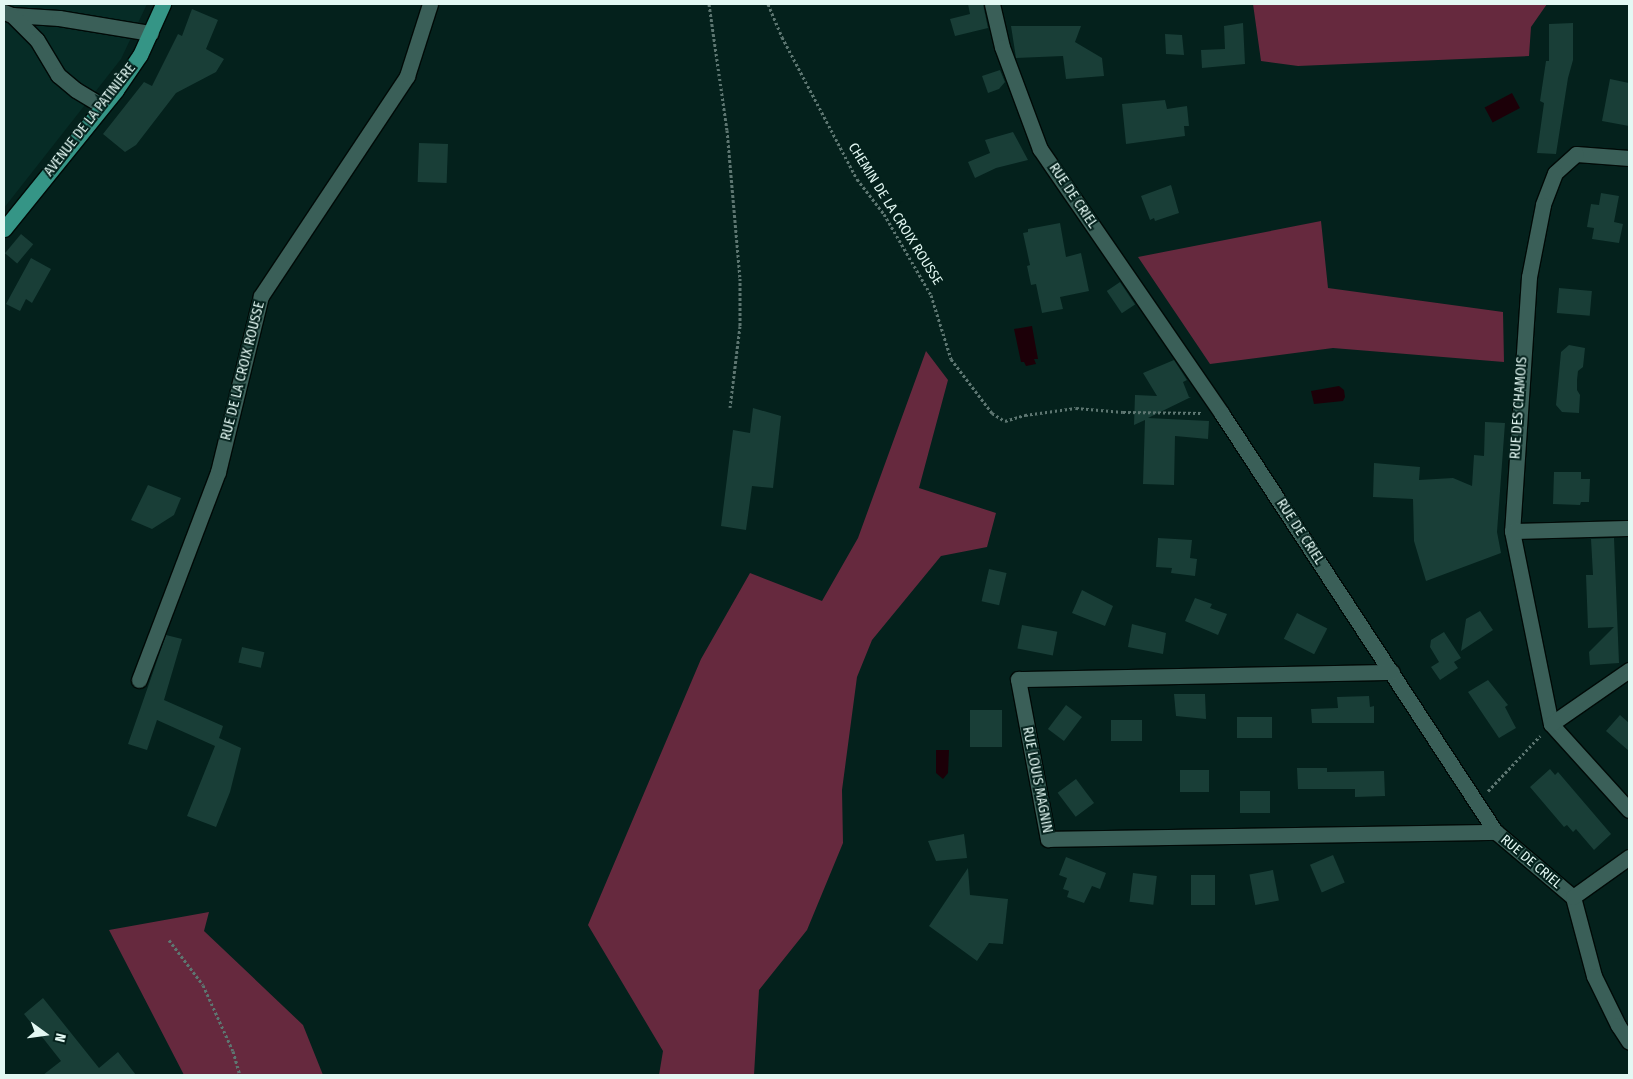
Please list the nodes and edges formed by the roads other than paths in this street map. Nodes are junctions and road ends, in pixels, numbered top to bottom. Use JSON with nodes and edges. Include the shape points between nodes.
{"nodes":[{"id":1,"x":163,"y":4,"type":"edge"},
{"id":2,"x":430,"y":4,"type":"edge"},
{"id":3,"x":992,"y":4,"type":"edge"},
{"id":4,"x":8,"y":13,"type":"edge"},
{"id":5,"x":150,"y":33,"type":"junction"},
{"id":6,"x":103,"y":106,"type":"junction"},
{"id":7,"x":1629,"y":158,"type":"edge"},
{"id":8,"x":4,"y":229,"type":"edge"},
{"id":9,"x":1629,"y":528,"type":"edge"},
{"id":10,"x":1512,"y":531,"type":"junction"},
{"id":11,"x":1629,"y":670,"type":"edge"},
{"id":12,"x":1392,"y":672,"type":"junction"},
{"id":13,"x":139,"y":680,"type":"dead end"},
{"id":14,"x":1551,"y":724,"type":"junction"},
{"id":15,"x":1629,"y":810,"type":"edge"},
{"id":16,"x":1496,"y":832,"type":"junction"},
{"id":17,"x":1629,"y":857,"type":"edge"},
{"id":18,"x":1574,"y":897,"type":"junction"},
{"id":19,"x":1629,"y":1042,"type":"edge"}],
"edges":[{"from":1,"to":5,"type":"main road","name":"AVENUE DE LA PATINIÈRE"},
{"from":2,"to":13,"type":"street","name":"RUE DE LA CROIX ROUSSE","via":[[407,76],[261,296],[218,472]]},
{"from":3,"to":12,"type":"street","name":"RUE DE CRIEL","via":[[1002,47],[1040,149],[1222,414]]},
{"from":4,"to":5,"type":"street"},
{"from":4,"to":6,"type":"street","via":[[37,40],[58,75]]},
{"from":5,"to":6,"type":"main road","name":"AVENUE DE LA PATINIÈRE","via":[[140,55]]},
{"from":6,"to":8,"type":"main road","name":"AVENUE DE LA PATINIÈRE"},
{"from":7,"to":10,"type":"street","name":"RUE DES CHAMOIS","via":[[1576,154],[1555,173],[1543,205],[1529,277]]},
{"from":9,"to":10,"type":"street"},
{"from":10,"to":14,"type":"street","name":"RUE DES CHAMOIS"},
{"from":11,"to":14,"type":"street"},
{"from":12,"to":16,"type":"street","name":"RUE DE CRIEL"},
{"from":12,"to":16,"type":"street","name":"RUE LOUIS MAGNIN","via":[[1018,679],[1048,839]]},
{"from":14,"to":15,"type":"street"},
{"from":16,"to":18,"type":"street","name":"RUE DE CRIEL"},
{"from":17,"to":18,"type":"street"},
{"from":18,"to":19,"type":"street","name":"RUE DE CRIEL","via":[[1594,976]]}]}
